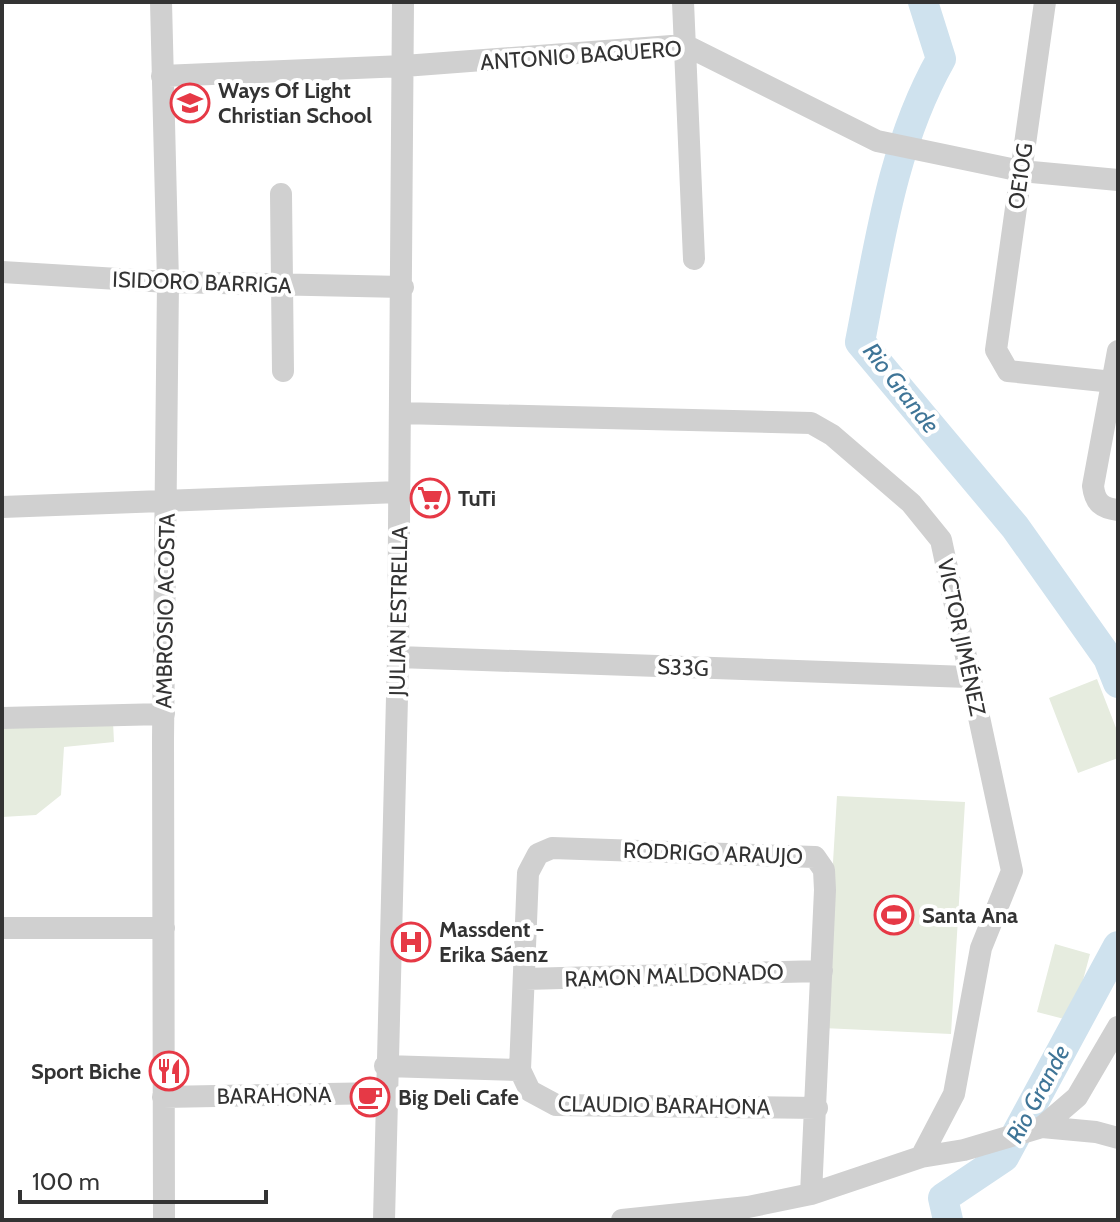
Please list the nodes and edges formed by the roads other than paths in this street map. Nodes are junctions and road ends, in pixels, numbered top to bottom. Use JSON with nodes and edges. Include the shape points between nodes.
{"nodes":[{"id":1,"x":161,"y":2,"type":"edge"},
{"id":2,"x":403,"y":2,"type":"edge"},
{"id":3,"x":683,"y":2,"type":"edge"},
{"id":4,"x":1045,"y":2,"type":"edge"},
{"id":5,"x":685,"y":45,"type":"junction"},
{"id":6,"x":404,"y":66,"type":"junction"},
{"id":7,"x":162,"y":76,"type":"junction"},
{"id":8,"x":1021,"y":171,"type":"junction"},
{"id":9,"x":1118,"y":180,"type":"edge"},
{"id":10,"x":281,"y":194,"type":"dead end"},
{"id":11,"x":694,"y":259,"type":"dead end"},
{"id":12,"x":2,"y":272,"type":"edge"},
{"id":13,"x":168,"y":282,"type":"junction"},
{"id":14,"x":283,"y":286,"type":"junction"},
{"id":15,"x":403,"y":287,"type":"junction"},
{"id":16,"x":1118,"y":351,"type":"edge"},
{"id":17,"x":283,"y":371,"type":"dead end"},
{"id":18,"x":1113,"y":382,"type":"junction"},
{"id":19,"x":400,"y":413,"type":"junction"},
{"id":20,"x":399,"y":492,"type":"junction"},
{"id":21,"x":167,"y":501,"type":"junction"},
{"id":22,"x":2,"y":507,"type":"edge"},
{"id":23,"x":1118,"y":510,"type":"edge"},
{"id":24,"x":398,"y":657,"type":"junction"},
{"id":25,"x":968,"y":677,"type":"junction"},
{"id":26,"x":164,"y":714,"type":"junction"},
{"id":27,"x":2,"y":718,"type":"edge"},
{"id":28,"x":2,"y":928,"type":"edge"},
{"id":29,"x":164,"y":928,"type":"junction"},
{"id":30,"x":822,"y":971,"type":"junction"},
{"id":31,"x":525,"y":979,"type":"junction"},
{"id":32,"x":1118,"y":1027,"type":"edge"},
{"id":33,"x":385,"y":1066,"type":"junction"},
{"id":34,"x":520,"y":1070,"type":"junction"},
{"id":35,"x":385,"y":1093,"type":"junction"},
{"id":36,"x":163,"y":1097,"type":"junction"},
{"id":37,"x":817,"y":1108,"type":"junction"},
{"id":38,"x":1042,"y":1127,"type":"junction"},
{"id":39,"x":1118,"y":1138,"type":"edge"},
{"id":40,"x":921,"y":1157,"type":"junction"},
{"id":41,"x":811,"y":1194,"type":"junction"},
{"id":42,"x":748,"y":1213,"type":"edge"},
{"id":43,"x":164,"y":1220,"type":"edge"},
{"id":44,"x":384,"y":1220,"type":"edge"},
{"id":45,"x":622,"y":1220,"type":"edge"}],
"edges":[{"from":1,"to":7,"type":"street","name":"AMBROSIO ACOSTA"},
{"from":2,"to":6,"type":"street","name":"JULIAN ESTRELLA"},
{"from":3,"to":5,"type":"street"},
{"from":4,"to":8,"type":"street","name":"OE10G"},
{"from":5,"to":6,"type":"street","name":"ANTONIO BAQUERO"},
{"from":5,"to":8,"type":"street","name":"ANTONIO BAQUERO","via":[[877,141]]},
{"from":5,"to":11,"type":"street"},
{"from":6,"to":7,"type":"street","name":"ANTONIO BAQUERO"},
{"from":6,"to":15,"type":"street","name":"JULIAN ESTRELLA"},
{"from":7,"to":13,"type":"street","name":"AMBROSIO ACOSTA"},
{"from":8,"to":9,"type":"street","name":"ANTONIO BAQUERO"},
{"from":8,"to":18,"type":"street","name":"OE10G","via":[[996,350],[1008,371]]},
{"from":10,"to":14,"type":"street"},
{"from":12,"to":13,"type":"street","name":"ISIDORO BARRIGA"},
{"from":13,"to":14,"type":"street","name":"ISIDORO BARRIGA"},
{"from":13,"to":21,"type":"street","name":"AMBROSIO ACOSTA"},
{"from":14,"to":15,"type":"street","name":"ISIDORO BARRIGA"},
{"from":14,"to":17,"type":"street"},
{"from":15,"to":19,"type":"street","name":"JULIAN ESTRELLA"},
{"from":16,"to":18,"type":"street"},
{"from":18,"to":23,"type":"street","via":[[1093,486],[1095,499],[1104,508]]},
{"from":19,"to":20,"type":"street","name":"JULIAN ESTRELLA"},
{"from":19,"to":25,"type":"street","name":"VICTOR JIMÉNEZ","via":[[811,423],[832,435],[935,529],[945,553]]},
{"from":20,"to":21,"type":"street"},
{"from":20,"to":24,"type":"street","name":"JULIAN ESTRELLA"},
{"from":21,"to":22,"type":"street"},
{"from":21,"to":26,"type":"street","name":"AMBROSIO ACOSTA"},
{"from":24,"to":25,"type":"street","name":"S33G"},
{"from":24,"to":33,"type":"street","name":"JULIAN ESTRELLA"},
{"from":25,"to":40,"type":"street","name":"VICTOR JIMÉNEZ","via":[[1012,871],[981,948],[954,1094]]},
{"from":26,"to":27,"type":"street"},
{"from":26,"to":29,"type":"street","name":"AMBROSIO ACOSTA"},
{"from":28,"to":29,"type":"street"},
{"from":29,"to":36,"type":"street","name":"AMBROSIO ACOSTA"},
{"from":30,"to":31,"type":"street","name":"RAMON MALDONADO"},
{"from":30,"to":31,"type":"street","name":"RODRIGO ARAUJO","via":[[824,870],[815,857],[552,848],[538,854],[530,866]]},
{"from":30,"to":37,"type":"street","name":"RODRIGO ARAUJO"},
{"from":31,"to":34,"type":"street","name":"RODRIGO ARAUJO"},
{"from":32,"to":38,"type":"street","via":[[1077,1097]]},
{"from":33,"to":34,"type":"street"},
{"from":33,"to":35,"type":"street","name":"JULIAN ESTRELLA"},
{"from":34,"to":37,"type":"street","name":"CLAUDIO BARAHONA","via":[[530,1091],[556,1105]]},
{"from":35,"to":36,"type":"street","name":"BARAHONA"},
{"from":35,"to":44,"type":"street","name":"JULIAN ESTRELLA"},
{"from":36,"to":43,"type":"street","name":"AMBROSIO ACOSTA"},
{"from":37,"to":41,"type":"street","name":"RODRIGO ARAUJO"},
{"from":38,"to":39,"type":"street"},
{"from":38,"to":40,"type":"street"},
{"from":40,"to":41,"type":"street"},
{"from":41,"to":42,"type":"street"},
{"from":42,"to":45,"type":"street"}]}
